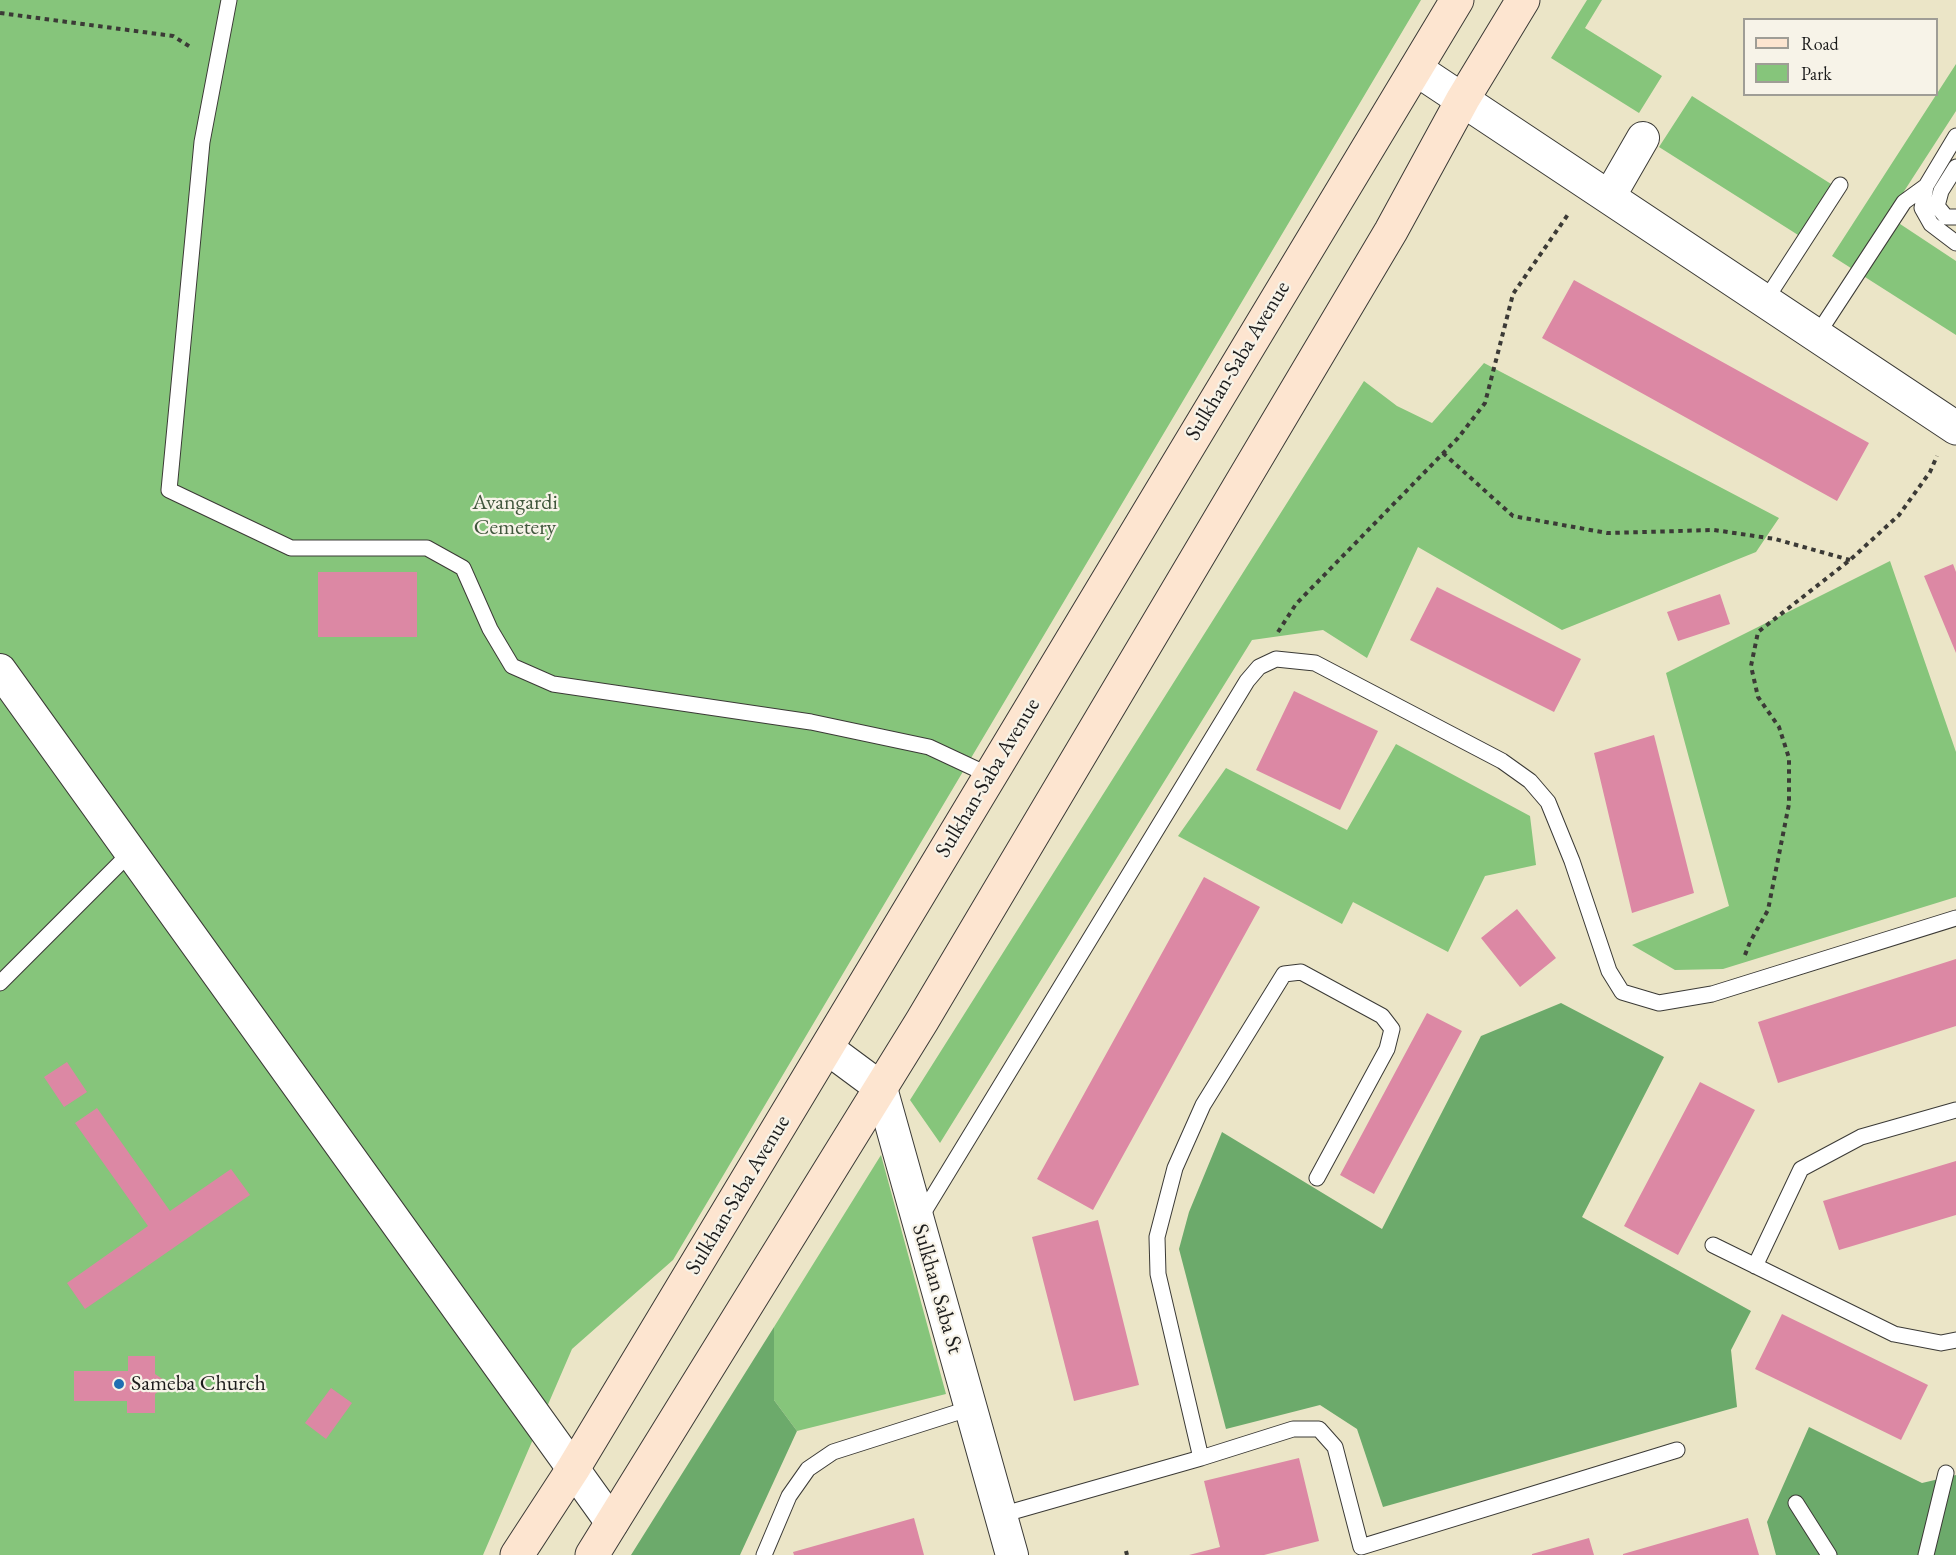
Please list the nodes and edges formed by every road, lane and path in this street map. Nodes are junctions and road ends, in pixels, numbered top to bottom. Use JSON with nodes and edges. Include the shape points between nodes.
{"nodes":[{"id":1,"x":229,"y":0,"type":"edge"},
{"id":2,"x":1457,"y":0,"type":"edge"},
{"id":3,"x":1523,"y":0,"type":"edge"},
{"id":4,"x":0,"y":13,"type":"edge"},
{"id":5,"x":217,"y":63,"type":"junction"},
{"id":6,"x":1416,"y":69,"type":"junction"},
{"id":7,"x":1462,"y":99,"type":"junction"},
{"id":8,"x":1956,"y":136,"type":"edge"},
{"id":9,"x":1643,"y":138,"type":"dead end"},
{"id":10,"x":1956,"y":167,"type":"edge"},
{"id":11,"x":1839,"y":185,"type":"dead end"},
{"id":12,"x":1926,"y":186,"type":"junction"},
{"id":13,"x":1599,"y":190,"type":"junction"},
{"id":14,"x":1956,"y":217,"type":"edge"},
{"id":15,"x":1951,"y":240,"type":"edge"},
{"id":16,"x":1765,"y":302,"type":"junction"},
{"id":17,"x":1817,"y":335,"type":"junction"},
{"id":18,"x":1954,"y":431,"type":"edge"},
{"id":19,"x":1443,"y":453,"type":"junction"},
{"id":20,"x":1850,"y":560,"type":"junction"},
{"id":21,"x":1276,"y":659,"type":"junction"},
{"id":22,"x":0,"y":670,"type":"edge"},
{"id":23,"x":991,"y":776,"type":"junction"},
{"id":24,"x":131,"y":852,"type":"junction"},
{"id":25,"x":1956,"y":918,"type":"edge"},
{"id":26,"x":0,"y":983,"type":"edge"},
{"id":27,"x":1735,"y":987,"type":"junction"},
{"id":28,"x":827,"y":1048,"type":"junction"},
{"id":29,"x":881,"y":1088,"type":"junction"},
{"id":30,"x":1956,"y":1110,"type":"edge"},
{"id":31,"x":1317,"y":1178,"type":"dead end"},
{"id":32,"x":918,"y":1220,"type":"junction"},
{"id":33,"x":1713,"y":1245,"type":"dead end"},
{"id":34,"x":1755,"y":1266,"type":"junction"},
{"id":35,"x":1956,"y":1340,"type":"edge"},
{"id":36,"x":971,"y":1408,"type":"junction"},
{"id":37,"x":1677,"y":1450,"type":"dead end"},
{"id":38,"x":1201,"y":1458,"type":"junction"},
{"id":39,"x":573,"y":1469,"type":"junction"},
{"id":40,"x":1946,"y":1473,"type":"dead end"},
{"id":41,"x":1796,"y":1503,"type":"dead end"},
{"id":42,"x":1001,"y":1515,"type":"junction"},
{"id":43,"x":612,"y":1522,"type":"junction"},
{"id":44,"x":1363,"y":1551,"type":"edge"},
{"id":45,"x":517,"y":1555,"type":"edge"},
{"id":46,"x":592,"y":1555,"type":"edge"},
{"id":47,"x":764,"y":1555,"type":"edge"},
{"id":48,"x":1012,"y":1555,"type":"edge"},
{"id":49,"x":1829,"y":1555,"type":"edge"},
{"id":50,"x":1926,"y":1555,"type":"edge"}],
"edges":[{"from":1,"to":5,"type":"lane"},
{"from":2,"to":6,"type":"main road","name":"Sulkhan-Saba Avenue"},
{"from":3,"to":7,"type":"main road"},
{"from":4,"to":5,"type":"path","via":[[173,36]]},
{"from":5,"to":23,"type":"lane","via":[[202,142],[169,490],[291,548],[427,548],[463,568],[490,629],[512,666],[553,684],[811,722],[929,747]]},
{"from":6,"to":7,"type":"street"},
{"from":6,"to":23,"type":"main road","name":"Sulkhan-Saba Avenue"},
{"from":7,"to":13,"type":"street"},
{"from":7,"to":29,"type":"main road","via":[[1385,241]]},
{"from":8,"to":12,"type":"lane"},
{"from":9,"to":13,"type":"street"},
{"from":10,"to":14,"type":"lane","via":[[1937,206],[1946,217]]},
{"from":11,"to":16,"type":"lane"},
{"from":12,"to":15,"type":"lane","via":[[1922,208],[1931,224]]},
{"from":12,"to":17,"type":"lane","via":[[1904,202]]},
{"from":13,"to":16,"type":"street"},
{"from":13,"to":19,"type":"path","via":[[1513,294],[1485,403]]},
{"from":16,"to":17,"type":"street"},
{"from":17,"to":18,"type":"street"},
{"from":18,"to":20,"type":"path","via":[[1899,515]]},
{"from":19,"to":20,"type":"path","via":[[1513,516],[1607,532],[1714,530],[1775,538]]},
{"from":19,"to":21,"type":"path","via":[[1296,604],[1275,637]]},
{"from":20,"to":27,"type":"path","via":[[1758,632],[1751,666],[1758,698],[1779,727],[1790,758],[1790,804],[1768,910],[1750,942]]},
{"from":21,"to":27,"type":"lane","via":[[1316,663],[1502,761],[1530,781],[1548,802],[1609,971],[1622,992],[1659,1003]]},
{"from":21,"to":32,"type":"lane","via":[[1259,667],[1246,681]]},
{"from":22,"to":24,"type":"street"},
{"from":23,"to":28,"type":"main road","name":"Sulkhan-Saba Avenue","via":[[862,984]]},
{"from":24,"to":26,"type":"lane"},
{"from":24,"to":39,"type":"street"},
{"from":25,"to":27,"type":"lane"},
{"from":28,"to":29,"type":"street"},
{"from":28,"to":39,"type":"main road","name":"Sulkhan-Saba Avenue"},
{"from":29,"to":32,"type":"street","name":"Sulkhan Saba St"},
{"from":29,"to":43,"type":"main road"},
{"from":30,"to":34,"type":"lane","via":[[1861,1137],[1801,1169]]},
{"from":31,"to":38,"type":"lane","via":[[1387,1049],[1392,1029],[1382,1016],[1301,972],[1284,974],[1203,1105],[1175,1168],[1157,1237],[1158,1274]]},
{"from":32,"to":36,"type":"street","name":"Sulkhan Saba St"},
{"from":33,"to":34,"type":"lane"},
{"from":34,"to":35,"type":"lane","via":[[1894,1334],[1941,1343]]},
{"from":36,"to":42,"type":"street","name":"Sulkhan Saba St"},
{"from":36,"to":47,"type":"lane","via":[[833,1452],[808,1469],[789,1496]]},
{"from":37,"to":44,"type":"lane"},
{"from":38,"to":42,"type":"lane"},
{"from":38,"to":44,"type":"lane","via":[[1293,1429],[1318,1429],[1335,1447]]},
{"from":39,"to":43,"type":"street"},
{"from":39,"to":45,"type":"main road","name":"Sulkhan-Saba Avenue"},
{"from":40,"to":50,"type":"lane"},
{"from":41,"to":49,"type":"lane"},
{"from":42,"to":48,"type":"street","name":"Sulkhan Saba St"},
{"from":43,"to":46,"type":"main road"}]}
